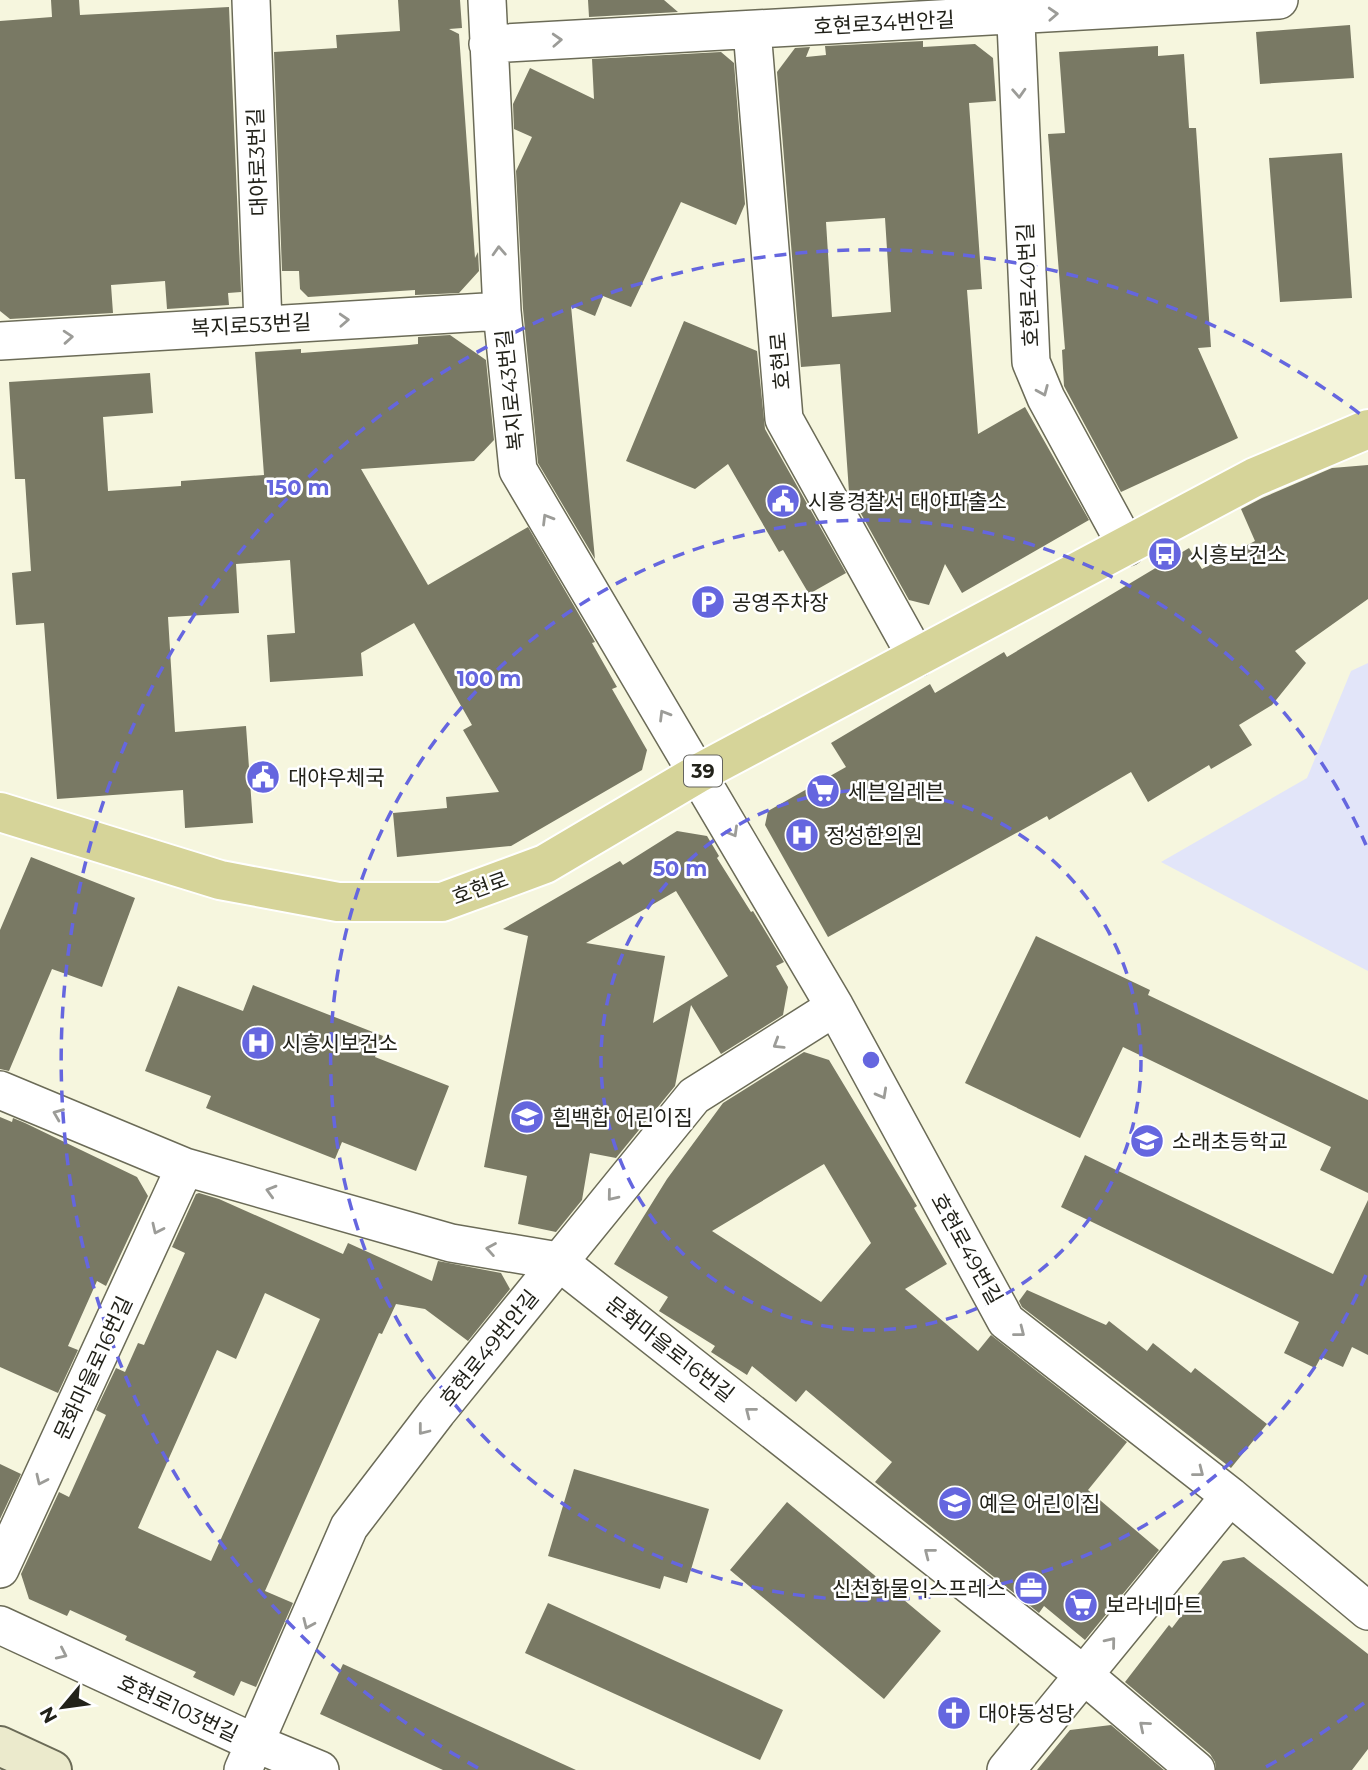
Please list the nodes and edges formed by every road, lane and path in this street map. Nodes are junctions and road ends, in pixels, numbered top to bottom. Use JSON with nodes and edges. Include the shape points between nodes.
{"nodes":[{"id":1,"x":251,"y":0,"type":"edge"},
{"id":2,"x":486,"y":0,"type":"edge"},
{"id":3,"x":1279,"y":0,"type":"edge"},
{"id":4,"x":1015,"y":8,"type":"edge"},
{"id":5,"x":752,"y":30,"type":"junction"},
{"id":6,"x":488,"y":44,"type":"junction"},
{"id":7,"x":502,"y":311,"type":"junction"},
{"id":8,"x":263,"y":324,"type":"junction"},
{"id":9,"x":0,"y":341,"type":"edge"},
{"id":10,"x":1368,"y":429,"type":"edge"},
{"id":11,"x":1127,"y":547,"type":"junction"},
{"id":12,"x":916,"y":658,"type":"junction"},
{"id":13,"x":699,"y":773,"type":"junction"},
{"id":14,"x":0,"y":812,"type":"edge"},
{"id":15,"x":835,"y":1007,"type":"junction"},
{"id":16,"x":0,"y":1090,"type":"edge"},
{"id":17,"x":185,"y":1167,"type":"junction"},
{"id":18,"x":558,"y":1261,"type":"junction"},
{"id":19,"x":1230,"y":1496,"type":"junction"},
{"id":20,"x":0,"y":1569,"type":"edge"},
{"id":21,"x":1368,"y":1611,"type":"edge"},
{"id":22,"x":0,"y":1625,"type":"edge"},
{"id":23,"x":1084,"y":1675,"type":"junction"},
{"id":24,"x":0,"y":1746,"type":"edge"},
{"id":25,"x":249,"y":1757,"type":"edge"},
{"id":26,"x":51,"y":1770,"type":"edge"},
{"id":27,"x":320,"y":1770,"type":"edge"},
{"id":28,"x":1006,"y":1770,"type":"edge"},
{"id":29,"x":1196,"y":1770,"type":"edge"}],
"edges":[{"from":1,"to":8,"type":"street","name":"대야로3번길"},
{"from":2,"to":6,"type":"street","name":"복지로43번길"},
{"from":4,"to":3,"type":"street","name":"호현로34번안길","one_way":true},
{"from":4,"to":5,"type":"street","name":"호현로34번안길"},
{"from":4,"to":11,"type":"street","name":"호현로40번길","one_way":true,"via":[[1031,362]]},
{"from":6,"to":5,"type":"street","name":"호현로34번안길","one_way":true},
{"from":5,"to":12,"type":"street","name":"호현로","via":[[784,419]]},
{"from":7,"to":6,"type":"street","name":"복지로43번길","one_way":true},
{"from":8,"to":7,"type":"street","name":"복지로53번길","one_way":true},
{"from":13,"to":7,"type":"street","name":"복지로43번길","one_way":true,"via":[[518,470]]},
{"from":9,"to":8,"type":"street","name":"복지로53번길","one_way":true},
{"from":10,"to":11,"type":"main road","name":"호현로","number":"39","via":[[1255,477]]},
{"from":11,"to":12,"type":"main road","name":"호현로","number":"39"},
{"from":12,"to":13,"type":"main road","name":"호현로","number":"39"},
{"from":13,"to":14,"type":"main road","name":"호현로","number":"39","via":[[545,864],[442,902],[338,902],[220,880]]},
{"from":13,"to":15,"type":"street","name":"호현로49번길","one_way":true},
{"from":15,"to":18,"type":"street","name":"호현로49번안길","one_way":true,"via":[[694,1096]]},
{"from":15,"to":19,"type":"street","name":"호현로49번길","one_way":true,"via":[[1006,1321]]},
{"from":17,"to":16,"type":"street","name":"문화마을로16번길","one_way":true},
{"from":18,"to":17,"type":"street","name":"문화마을로16번길","one_way":true,"via":[[452,1242]]},
{"from":17,"to":20,"type":"street","name":"문화마을로16번길","one_way":true},
{"from":23,"to":18,"type":"street","name":"문화마을로16번길","one_way":true},
{"from":18,"to":25,"type":"street","name":"호현로49번안길","one_way":true,"via":[[349,1527]]},
{"from":19,"to":21,"type":"street","name":"호현로49번길"},
{"from":23,"to":19,"type":"street","one_way":true},
{"from":22,"to":25,"type":"street","name":"호현로103번길","one_way":true},
{"from":23,"to":28,"type":"street"},
{"from":29,"to":23,"type":"street","name":"문화마을로16번길","one_way":true},
{"from":24,"to":26,"type":"main road"},
{"from":25,"to":27,"type":"street","name":"호현로103번길"}]}
